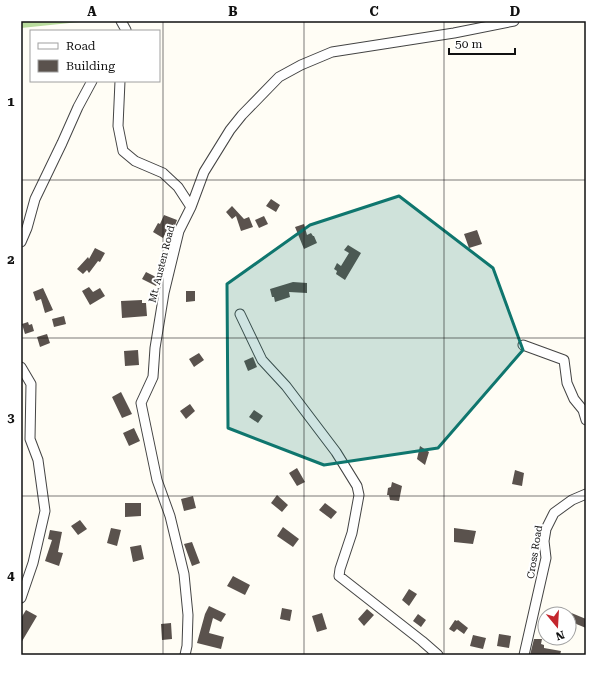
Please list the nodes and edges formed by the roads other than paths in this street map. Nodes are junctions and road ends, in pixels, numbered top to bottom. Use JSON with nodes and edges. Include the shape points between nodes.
{"nodes":[{"id":1,"x":121,"y":21,"type":"edge"},
{"id":2,"x":514,"y":21,"type":"edge"},
{"id":3,"x":126,"y":30,"type":"edge"},
{"id":4,"x":91,"y":82,"type":"edge"},
{"id":5,"x":120,"y":82,"type":"edge"},
{"id":6,"x":192,"y":207,"type":"junction"},
{"id":7,"x":21,"y":242,"type":"edge"},
{"id":8,"x":240,"y":314,"type":"dead end"},
{"id":9,"x":523,"y":345,"type":"dead end"},
{"id":10,"x":21,"y":367,"type":"edge"},
{"id":11,"x":586,"y":420,"type":"edge"},
{"id":12,"x":586,"y":494,"type":"edge"},
{"id":13,"x":21,"y":598,"type":"edge"},
{"id":14,"x":185,"y":655,"type":"edge"},
{"id":15,"x":438,"y":655,"type":"edge"},
{"id":16,"x":524,"y":655,"type":"edge"}],
"edges":[{"from":1,"to":3,"type":"street"},
{"from":2,"to":6,"type":"street","name":"Mt. Austen Road","via":[[332,52],[279,77],[230,130],[204,172]]},
{"from":4,"to":7,"type":"street","via":[[35,199]]},
{"from":5,"to":6,"type":"street","via":[[118,126],[123,151],[135,161],[163,173],[178,187]]},
{"from":6,"to":14,"type":"street","name":"Mt. Austen Road","via":[[179,231],[164,293],[153,377],[141,403],[157,480],[170,516],[184,574],[188,615]]},
{"from":8,"to":15,"type":"street","via":[[262,360],[286,386],[336,452],[357,486],[359,495],[352,533],[339,576]]},
{"from":9,"to":11,"type":"street","via":[[564,360],[567,383]]},
{"from":10,"to":13,"type":"street","via":[[31,384],[30,439],[38,460],[45,511],[33,563]]},
{"from":12,"to":16,"type":"street","name":"Cross Road","via":[[554,513],[546,528],[546,558]]}]}
